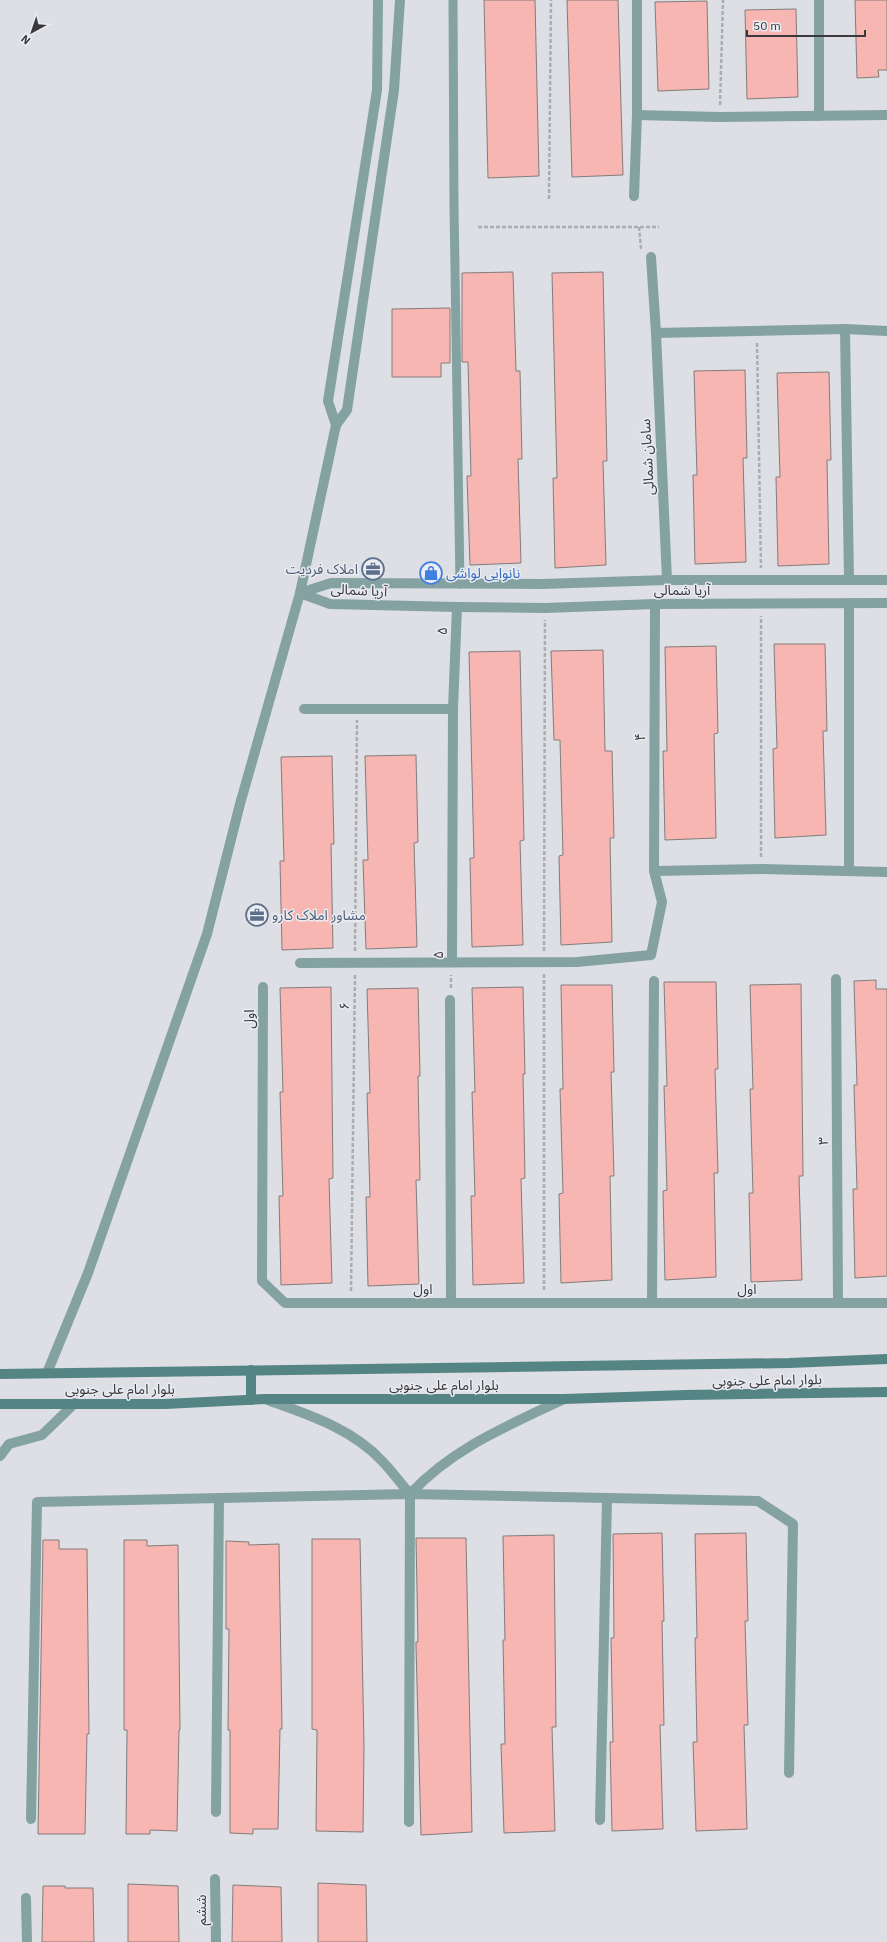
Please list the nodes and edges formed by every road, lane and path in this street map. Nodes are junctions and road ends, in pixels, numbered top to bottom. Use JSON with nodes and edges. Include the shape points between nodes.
{"nodes":[{"id":1,"x":378,"y":0,"type":"edge"},
{"id":2,"x":400,"y":0,"type":"edge"},
{"id":3,"x":453,"y":0,"type":"edge"},
{"id":4,"x":551,"y":0,"type":"edge"},
{"id":5,"x":637,"y":0,"type":"edge"},
{"id":6,"x":723,"y":0,"type":"edge"},
{"id":7,"x":819,"y":0,"type":"edge"},
{"id":8,"x":637,"y":115,"type":"junction"},
{"id":9,"x":887,"y":115,"type":"edge"},
{"id":10,"x":819,"y":116,"type":"junction"},
{"id":11,"x":720,"y":117,"type":"junction"},
{"id":12,"x":634,"y":196,"type":"dead end"},
{"id":13,"x":549,"y":199,"type":"dead end"},
{"id":14,"x":478,"y":227,"type":"dead end"},
{"id":15,"x":639,"y":227,"type":"junction"},
{"id":16,"x":659,"y":227,"type":"dead end"},
{"id":17,"x":651,"y":257,"type":"joint"},
{"id":18,"x":845,"y":329,"type":"junction"},
{"id":19,"x":887,"y":331,"type":"edge"},
{"id":20,"x":756,"y":332,"type":"junction"},
{"id":21,"x":656,"y":333,"type":"junction"},
{"id":22,"x":336,"y":425,"type":"junction"},
{"id":23,"x":667,"y":580,"type":"junction"},
{"id":24,"x":761,"y":580,"type":"junction"},
{"id":25,"x":849,"y":580,"type":"junction"},
{"id":26,"x":887,"y":580,"type":"edge"},
{"id":27,"x":460,"y":584,"type":"junction"},
{"id":28,"x":300,"y":593,"type":"junction"},
{"id":29,"x":849,"y":603,"type":"junction"},
{"id":30,"x":887,"y":603,"type":"edge"},
{"id":31,"x":655,"y":604,"type":"junction"},
{"id":32,"x":761,"y":604,"type":"junction"},
{"id":33,"x":457,"y":607,"type":"junction"},
{"id":34,"x":453,"y":708,"type":"junction"},
{"id":35,"x":304,"y":709,"type":"dead end"},
{"id":36,"x":357,"y":709,"type":"junction"},
{"id":37,"x":761,"y":870,"type":"junction"},
{"id":38,"x":654,"y":871,"type":"junction"},
{"id":39,"x":849,"y":871,"type":"junction"},
{"id":40,"x":887,"y":872,"type":"edge"},
{"id":41,"x":452,"y":962,"type":"junction"},
{"id":42,"x":300,"y":963,"type":"dead end"},
{"id":43,"x":355,"y":963,"type":"junction"},
{"id":44,"x":836,"y":979,"type":"dead end"},
{"id":45,"x":654,"y":981,"type":"dead end"},
{"id":46,"x":264,"y":987,"type":"dead end"},
{"id":47,"x":450,"y":1000,"type":"joint"},
{"id":48,"x":451,"y":1303,"type":"junction"},
{"id":49,"x":652,"y":1303,"type":"junction"},
{"id":50,"x":838,"y":1303,"type":"junction"},
{"id":51,"x":887,"y":1303,"type":"edge"},
{"id":52,"x":351,"y":1304,"type":"junction"},
{"id":53,"x":887,"y":1359,"type":"edge"},
{"id":54,"x":251,"y":1370,"type":"junction"},
{"id":55,"x":47,"y":1373,"type":"junction"},
{"id":56,"x":0,"y":1374,"type":"edge"},
{"id":57,"x":887,"y":1392,"type":"edge"},
{"id":58,"x":265,"y":1399,"type":"junction"},
{"id":59,"x":251,"y":1400,"type":"junction"},
{"id":60,"x":564,"y":1400,"type":"junction"},
{"id":61,"x":75,"y":1403,"type":"junction"},
{"id":62,"x":0,"y":1404,"type":"edge"},
{"id":63,"x":0,"y":1456,"type":"edge"},
{"id":64,"x":410,"y":1494,"type":"junction"},
{"id":65,"x":219,"y":1498,"type":"junction"},
{"id":66,"x":607,"y":1498,"type":"junction"},
{"id":67,"x":789,"y":1773,"type":"dead end"},
{"id":68,"x":216,"y":1812,"type":"dead end"},
{"id":69,"x":31,"y":1819,"type":"dead end"},
{"id":70,"x":600,"y":1820,"type":"dead end"},
{"id":71,"x":409,"y":1822,"type":"dead end"},
{"id":72,"x":215,"y":1879,"type":"dead end"},
{"id":73,"x":26,"y":1898,"type":"dead end"},
{"id":74,"x":27,"y":1942,"type":"edge"},
{"id":75,"x":216,"y":1942,"type":"edge"}],
"edges":[{"from":1,"to":22,"type":"street","via":[[377,90],[328,401]]},
{"from":2,"to":22,"type":"street","via":[[394,90],[347,410]]},
{"from":3,"to":27,"type":"lane"},
{"from":4,"to":13,"type":"path"},
{"from":5,"to":8,"type":"street"},
{"from":6,"to":11,"type":"path"},
{"from":7,"to":10,"type":"street"},
{"from":8,"to":11,"type":"street"},
{"from":8,"to":12,"type":"street"},
{"from":9,"to":10,"type":"street"},
{"from":10,"to":11,"type":"street"},
{"from":14,"to":15,"type":"path"},
{"from":15,"to":16,"type":"path"},
{"from":15,"to":17,"type":"path","via":[[641,248]]},
{"from":17,"to":21,"type":"street","name":"سامان شمالی"},
{"from":18,"to":19,"type":"street"},
{"from":18,"to":20,"type":"street"},
{"from":18,"to":25,"type":"street"},
{"from":20,"to":21,"type":"street"},
{"from":20,"to":24,"type":"path"},
{"from":21,"to":23,"type":"street","name":"سامان شمالی"},
{"from":22,"to":28,"type":"street"},
{"from":23,"to":24,"type":"street","name":"آریا شمالی"},
{"from":23,"to":27,"type":"street","name":"آریا شمالی"},
{"from":24,"to":25,"type":"street","name":"آریا شمالی"},
{"from":25,"to":26,"type":"street","name":"آریا شمالی"},
{"from":27,"to":28,"type":"street","name":"آریا شمالی","via":[[331,583]]},
{"from":28,"to":33,"type":"street","name":"آریا شمالی","via":[[330,604]]},
{"from":28,"to":55,"type":"street","via":[[240,804],[207,934],[88,1273]]},
{"from":29,"to":30,"type":"street","name":"آریا شمالی"},
{"from":29,"to":32,"type":"street","name":"آریا شمالی"},
{"from":29,"to":39,"type":"street"},
{"from":31,"to":32,"type":"street","name":"آریا شمالی"},
{"from":31,"to":33,"type":"street","name":"آریا شمالی","via":[[545,608]]},
{"from":31,"to":38,"type":"street","name":"۴"},
{"from":32,"to":37,"type":"path"},
{"from":33,"to":34,"type":"street","name":"۵"},
{"from":34,"to":36,"type":"street"},
{"from":34,"to":41,"type":"street","name":"۵"},
{"from":35,"to":36,"type":"street"},
{"from":36,"to":43,"type":"path","name":"۶"},
{"from":37,"to":38,"type":"street"},
{"from":37,"to":39,"type":"street"},
{"from":38,"to":41,"type":"street","name":"۴","via":[[662,902],[651,955],[577,962]]},
{"from":39,"to":40,"type":"street"},
{"from":41,"to":43,"type":"street"},
{"from":41,"to":47,"type":"path","name":"۵"},
{"from":42,"to":43,"type":"street"},
{"from":43,"to":52,"type":"path","name":"۶"},
{"from":44,"to":50,"type":"street","name":"۳"},
{"from":45,"to":49,"type":"street"},
{"from":46,"to":52,"type":"street","name":"اول","via":[[262,1281],[285,1303]]},
{"from":47,"to":48,"type":"street"},
{"from":48,"to":49,"type":"street","name":"اول"},
{"from":48,"to":52,"type":"street","name":"اول"},
{"from":49,"to":50,"type":"street","name":"اول"},
{"from":50,"to":51,"type":"street","name":"اول"},
{"from":53,"to":54,"type":"main road","name":"بلوار امام علی جنوبی","via":[[789,1363]]},
{"from":54,"to":55,"type":"main road","name":"بلوار امام علی جنوبی"},
{"from":54,"to":59,"type":"main road"},
{"from":55,"to":56,"type":"main road","name":"بلوار امام علی جنوبی"},
{"from":57,"to":60,"type":"main road","name":"بلوار امام علی جنوبی"},
{"from":58,"to":59,"type":"main road","name":"بلوار امام علی جنوبی"},
{"from":58,"to":60,"type":"main road","name":"بلوار امام علی جنوبی"},
{"from":58,"to":64,"type":"street","via":[[315,1417],[349,1435],[381,1460]]},
{"from":59,"to":61,"type":"main road","name":"بلوار امام علی جنوبی","via":[[165,1404]]},
{"from":60,"to":64,"type":"street","via":[[488,1434],[428,1474]]},
{"from":61,"to":62,"type":"main road","name":"بلوار امام علی جنوبی"},
{"from":61,"to":63,"type":"street","via":[[42,1435],[8,1444]]},
{"from":64,"to":65,"type":"street"},
{"from":64,"to":66,"type":"street"},
{"from":64,"to":71,"type":"street"},
{"from":65,"to":68,"type":"street"},
{"from":65,"to":69,"type":"street","via":[[37,1502]]},
{"from":66,"to":67,"type":"street","via":[[758,1501],[793,1524]]},
{"from":66,"to":70,"type":"street"},
{"from":72,"to":75,"type":"street","name":"ششم"},
{"from":73,"to":74,"type":"street"}]}
